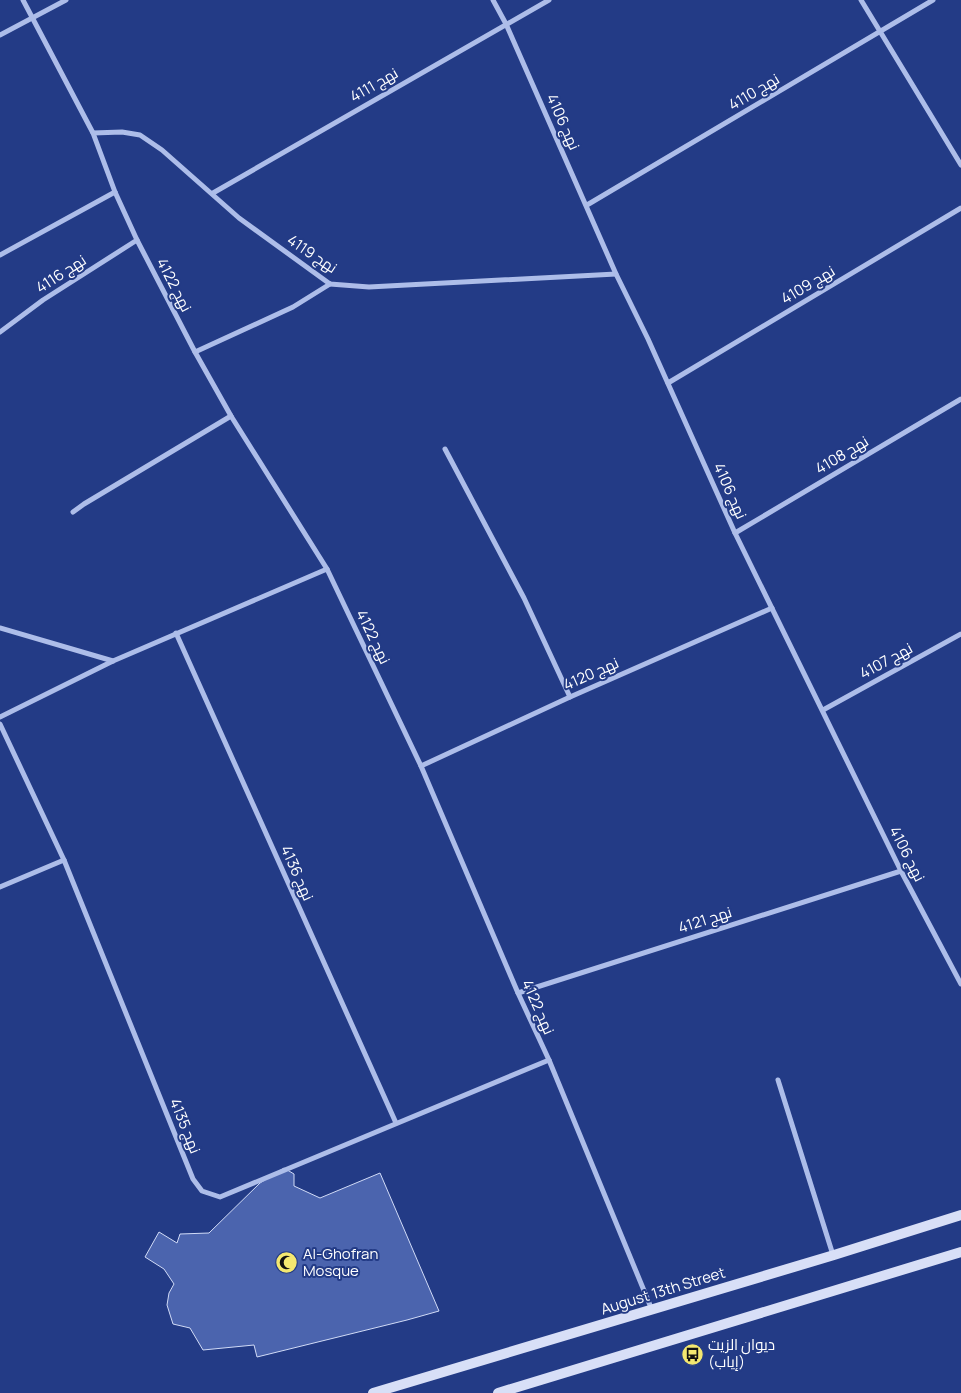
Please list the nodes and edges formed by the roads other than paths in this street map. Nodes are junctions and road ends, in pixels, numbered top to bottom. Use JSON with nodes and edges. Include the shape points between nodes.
{"nodes":[{"id":1,"x":23,"y":0,"type":"edge"},
{"id":2,"x":66,"y":0,"type":"edge"},
{"id":3,"x":493,"y":0,"type":"edge"},
{"id":4,"x":549,"y":0,"type":"edge"},
{"id":5,"x":861,"y":0,"type":"edge"},
{"id":6,"x":933,"y":0,"type":"edge"},
{"id":7,"x":33,"y":18,"type":"junction"},
{"id":8,"x":506,"y":24,"type":"junction"},
{"id":9,"x":880,"y":32,"type":"junction"},
{"id":10,"x":0,"y":35,"type":"edge"},
{"id":11,"x":93,"y":133,"type":"junction"},
{"id":12,"x":961,"y":165,"type":"edge"},
{"id":13,"x":115,"y":192,"type":"junction"},
{"id":14,"x":212,"y":193,"type":"junction"},
{"id":15,"x":587,"y":205,"type":"junction"},
{"id":16,"x":961,"y":208,"type":"edge"},
{"id":17,"x":138,"y":240,"type":"junction"},
{"id":18,"x":0,"y":255,"type":"edge"},
{"id":19,"x":616,"y":274,"type":"junction"},
{"id":20,"x":330,"y":284,"type":"junction"},
{"id":21,"x":0,"y":332,"type":"edge"},
{"id":22,"x":195,"y":352,"type":"junction"},
{"id":23,"x":668,"y":383,"type":"junction"},
{"id":24,"x":961,"y":399,"type":"edge"},
{"id":25,"x":231,"y":416,"type":"junction"},
{"id":26,"x":445,"y":449,"type":"dead end"},
{"id":27,"x":73,"y":512,"type":"dead end"},
{"id":28,"x":735,"y":533,"type":"junction"},
{"id":29,"x":327,"y":569,"type":"junction"},
{"id":30,"x":772,"y":608,"type":"junction"},
{"id":31,"x":0,"y":628,"type":"edge"},
{"id":32,"x":176,"y":633,"type":"junction"},
{"id":33,"x":961,"y":634,"type":"edge"},
{"id":34,"x":113,"y":661,"type":"junction"},
{"id":35,"x":570,"y":697,"type":"junction"},
{"id":36,"x":823,"y":710,"type":"junction"},
{"id":37,"x":0,"y":717,"type":"edge"},
{"id":38,"x":0,"y":724,"type":"edge"},
{"id":39,"x":421,"y":766,"type":"junction"},
{"id":40,"x":64,"y":860,"type":"junction"},
{"id":41,"x":901,"y":872,"type":"junction"},
{"id":42,"x":0,"y":887,"type":"edge"},
{"id":43,"x":961,"y":984,"type":"edge"},
{"id":44,"x":518,"y":993,"type":"junction"},
{"id":45,"x":549,"y":1060,"type":"junction"},
{"id":46,"x":778,"y":1080,"type":"dead end"},
{"id":47,"x":396,"y":1123,"type":"junction"},
{"id":48,"x":961,"y":1214,"type":"edge"},
{"id":49,"x":961,"y":1252,"type":"edge"},
{"id":50,"x":834,"y":1255,"type":"junction"},
{"id":51,"x":652,"y":1310,"type":"junction"},
{"id":52,"x":373,"y":1393,"type":"edge"},
{"id":53,"x":498,"y":1393,"type":"edge"}],
"edges":[{"from":1,"to":7,"type":"street","name":"نهج 4122"},
{"from":2,"to":7,"type":"street"},
{"from":3,"to":8,"type":"street","name":"نهج 4106"},
{"from":4,"to":8,"type":"street","name":"نهج 4111"},
{"from":5,"to":9,"type":"street"},
{"from":6,"to":9,"type":"street","name":"نهج 4110"},
{"from":7,"to":10,"type":"street"},
{"from":7,"to":11,"type":"street","name":"نهج 4122"},
{"from":8,"to":14,"type":"street","name":"نهج 4111"},
{"from":8,"to":15,"type":"street","name":"نهج 4106"},
{"from":9,"to":12,"type":"street"},
{"from":9,"to":15,"type":"street","name":"نهج 4110"},
{"from":11,"to":13,"type":"street","name":"نهج 4122"},
{"from":11,"to":14,"type":"street","name":"نهج 4119","via":[[140,135]]},
{"from":13,"to":17,"type":"street","name":"نهج 4122"},
{"from":13,"to":18,"type":"street"},
{"from":14,"to":20,"type":"street","name":"نهج 4119","via":[[239,218]]},
{"from":15,"to":19,"type":"street","name":"نهج 4106"},
{"from":16,"to":23,"type":"street","name":"نهج 4109"},
{"from":17,"to":21,"type":"street","name":"نهج 4116","via":[[43,300]]},
{"from":17,"to":22,"type":"street","name":"نهج 4122"},
{"from":19,"to":20,"type":"street","name":"نهج 4119","via":[[369,287]]},
{"from":19,"to":23,"type":"street","name":"نهج 4106"},
{"from":20,"to":22,"type":"street","via":[[293,307]]},
{"from":22,"to":25,"type":"street","name":"نهج 4122"},
{"from":23,"to":28,"type":"street","name":"نهج 4106"},
{"from":24,"to":28,"type":"street","name":"نهج 4108"},
{"from":25,"to":27,"type":"street"},
{"from":25,"to":29,"type":"street","name":"نهج 4122"},
{"from":26,"to":35,"type":"street","via":[[524,598]]},
{"from":28,"to":30,"type":"street","name":"نهج 4106"},
{"from":29,"to":32,"type":"street"},
{"from":29,"to":39,"type":"street","name":"نهج 4122"},
{"from":30,"to":35,"type":"street","name":"نهج 4120"},
{"from":30,"to":36,"type":"street","name":"نهج 4106"},
{"from":31,"to":34,"type":"street"},
{"from":32,"to":34,"type":"street"},
{"from":32,"to":47,"type":"street","name":"نهج 4136"},
{"from":33,"to":36,"type":"street","name":"نهج 4107"},
{"from":34,"to":37,"type":"street"},
{"from":35,"to":39,"type":"street","name":"نهج 4120"},
{"from":36,"to":41,"type":"street","name":"نهج 4106"},
{"from":38,"to":40,"type":"street","name":"نهج 4135"},
{"from":39,"to":44,"type":"street","name":"نهج 4122"},
{"from":40,"to":42,"type":"street"},
{"from":40,"to":47,"type":"street","name":"نهج 4135","via":[[193,1179],[202,1191],[220,1196]]},
{"from":41,"to":43,"type":"street","name":"نهج 4106"},
{"from":41,"to":44,"type":"street","name":"نهج 4121"},
{"from":44,"to":45,"type":"street","name":"نهج 4122"},
{"from":45,"to":47,"type":"street","name":"نهج 4135"},
{"from":45,"to":51,"type":"street","name":"نهج 4122"},
{"from":46,"to":50,"type":"street"},
{"from":48,"to":50,"type":"main road","name":"August 13th Street"},
{"from":49,"to":53,"type":"main road"},
{"from":50,"to":51,"type":"main road","name":"August 13th Street"},
{"from":51,"to":52,"type":"main road","name":"August 13th Street"}]}
